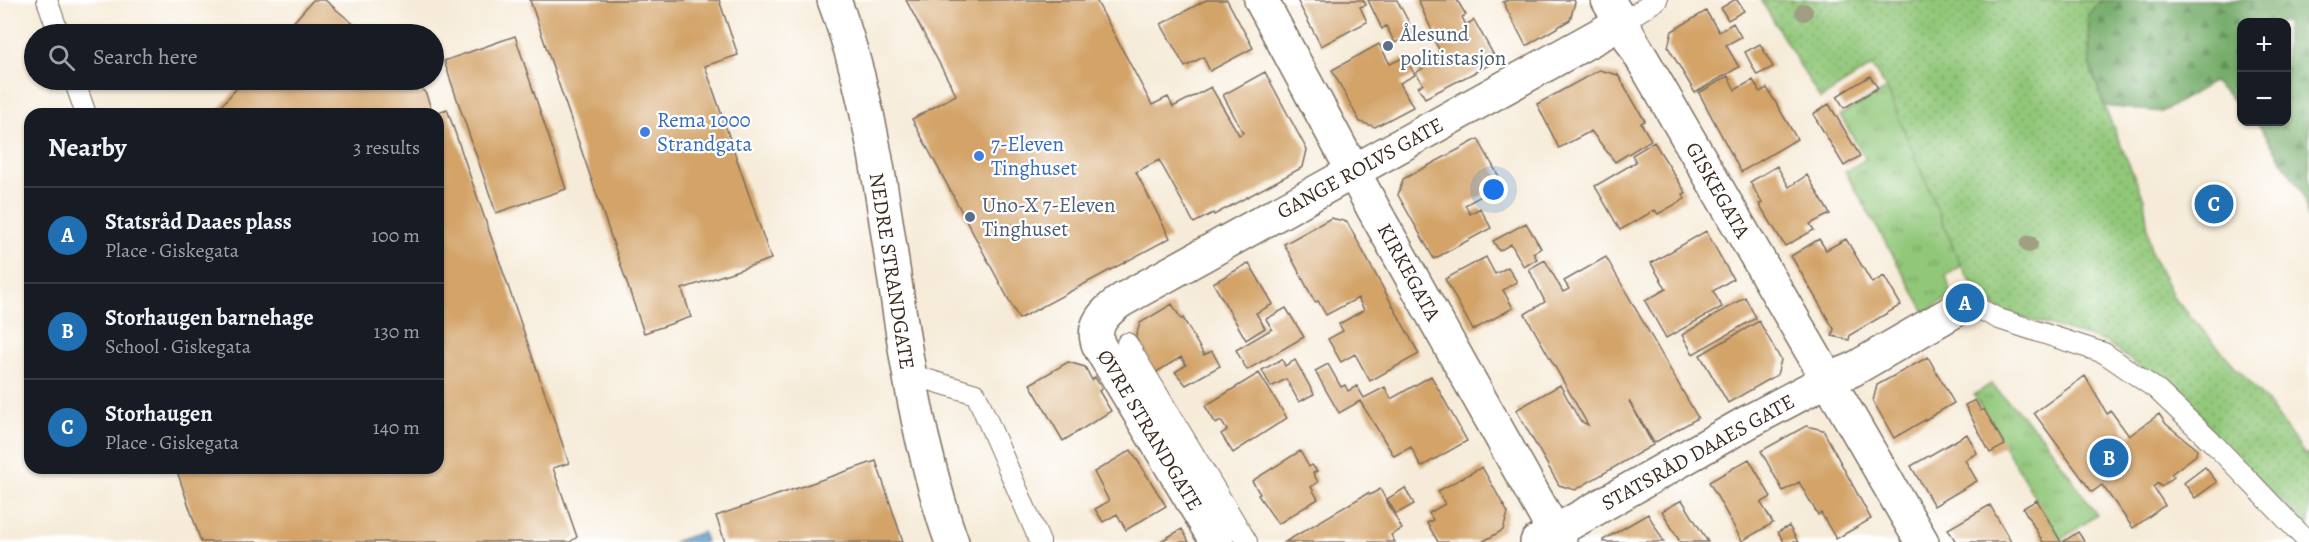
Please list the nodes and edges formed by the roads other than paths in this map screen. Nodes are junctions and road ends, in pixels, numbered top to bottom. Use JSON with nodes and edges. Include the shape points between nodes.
{"nodes":[{"id":1,"x":47,"y":0,"type":"edge"},
{"id":2,"x":834,"y":0,"type":"edge"},
{"id":3,"x":1262,"y":0,"type":"edge"},
{"id":4,"x":1657,"y":0,"type":"edge"},
{"id":5,"x":1614,"y":11,"type":"edge"},
{"id":6,"x":55,"y":24,"type":"edge"},
{"id":7,"x":78,"y":90,"type":"edge"},
{"id":8,"x":84,"y":108,"type":"edge"},
{"id":9,"x":1354,"y":173,"type":"junction"},
{"id":10,"x":1968,"y":303,"type":"joint"},
{"id":11,"x":1102,"y":317,"type":"joint"},
{"id":12,"x":1127,"y":343,"type":"dead end"},
{"id":13,"x":909,"y":374,"type":"junction"},
{"id":14,"x":1827,"y":380,"type":"junction"},
{"id":15,"x":1550,"y":539,"type":"edge"},
{"id":16,"x":952,"y":542,"type":"edge"},
{"id":17,"x":1040,"y":542,"type":"edge"},
{"id":18,"x":1216,"y":542,"type":"edge"},
{"id":19,"x":1247,"y":542,"type":"edge"},
{"id":20,"x":1922,"y":542,"type":"edge"},
{"id":21,"x":2308,"y":542,"type":"edge"}],
"edges":[{"from":1,"to":6,"type":"lane"},
{"from":2,"to":13,"type":"main road","name":"NEDRE STRANDGATE","via":[[853,58],[869,131]]},
{"from":3,"to":9,"type":"main road","name":"KIRKEGATA"},
{"from":4,"to":5,"type":"lane"},
{"from":5,"to":9,"type":"main road","name":"GANGE ROLVS GATE"},
{"from":5,"to":14,"type":"main road","name":"GISKEGATA"},
{"from":7,"to":8,"type":"lane"},
{"from":9,"to":11,"type":"main road","name":"GANGE ROLVS GATE","via":[[1122,300]]},
{"from":9,"to":15,"type":"main road","name":"KIRKEGATA"},
{"from":10,"to":14,"type":"main road","via":[[1852,370]]},
{"from":10,"to":21,"type":"lane","via":[[2000,320],[2104,353],[2148,383],[2216,446]]},
{"from":11,"to":18,"type":"main road","name":"ØVRE STRANDGATE","via":[[1095,338],[1099,346]]},
{"from":12,"to":19,"type":"lane"},
{"from":13,"to":16,"type":"main road","name":"NEDRE STRANDGATE","via":[[930,471]]},
{"from":13,"to":17,"type":"lane","via":[[976,394]]},
{"from":14,"to":15,"type":"main road","name":"STATSRÅD DAAES GATE"},
{"from":14,"to":20,"type":"main road","name":"GISKEGATA"}]}
